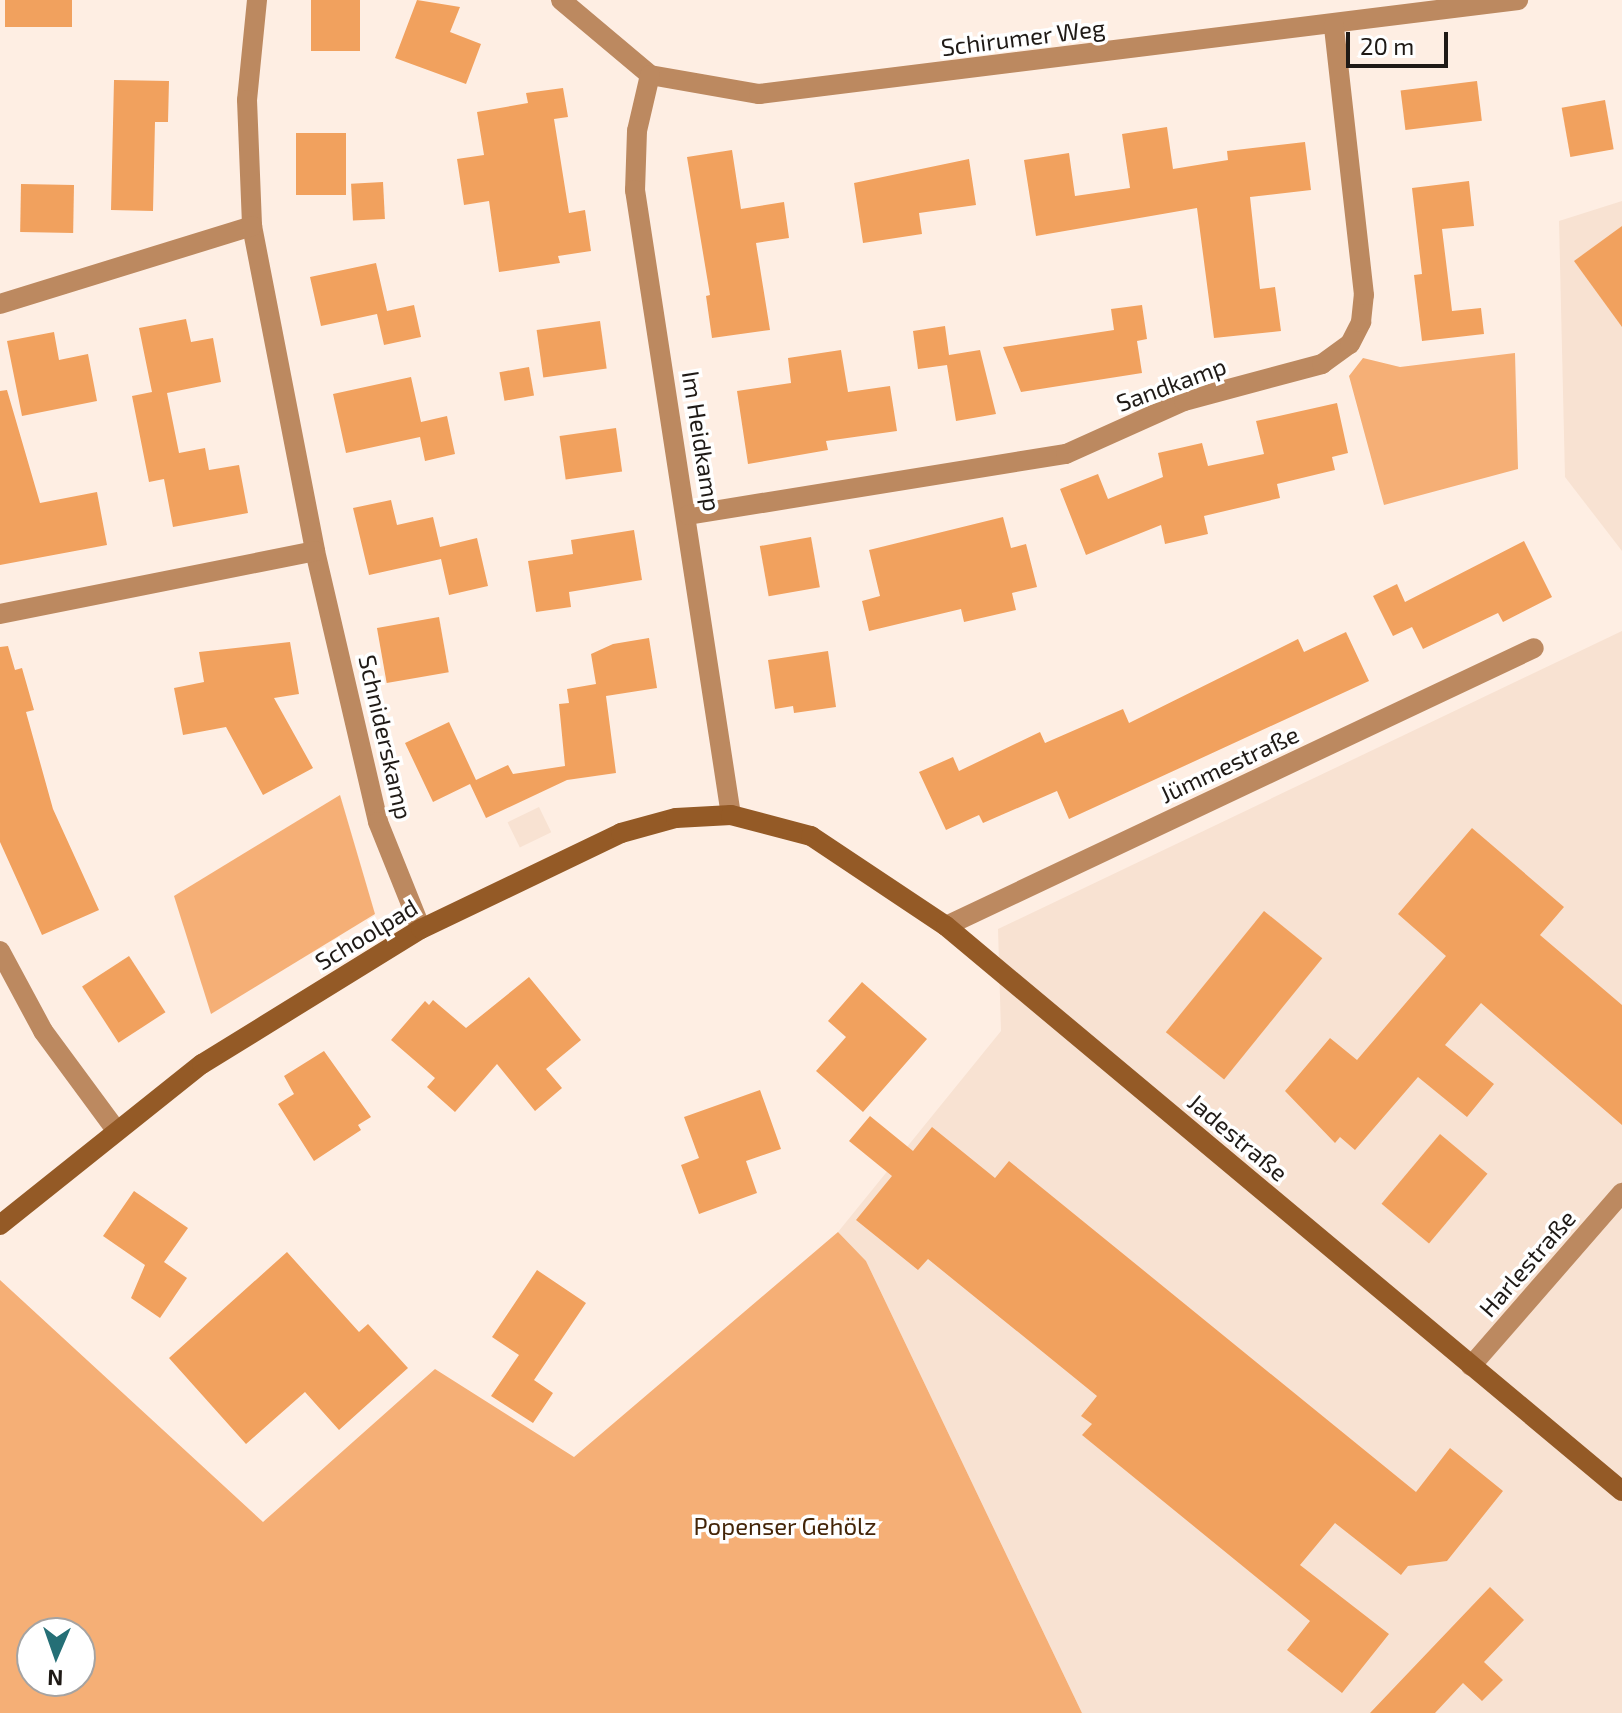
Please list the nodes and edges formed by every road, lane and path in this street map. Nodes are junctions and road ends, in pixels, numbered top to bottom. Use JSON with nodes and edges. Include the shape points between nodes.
{"nodes":[{"id":1,"x":257,"y":0,"type":"edge"},
{"id":2,"x":561,"y":0,"type":"edge"},
{"id":3,"x":1518,"y":0,"type":"edge"},
{"id":4,"x":1334,"y":26,"type":"junction"},
{"id":5,"x":650,"y":75,"type":"junction"},
{"id":6,"x":252,"y":226,"type":"junction"},
{"id":7,"x":0,"y":304,"type":"edge"},
{"id":8,"x":688,"y":515,"type":"junction"},
{"id":9,"x":315,"y":551,"type":"junction"},
{"id":10,"x":0,"y":614,"type":"edge"},
{"id":11,"x":1534,"y":648,"type":"dead end"},
{"id":12,"x":731,"y":815,"type":"junction"},
{"id":13,"x":811,"y":836,"type":"joint"},
{"id":14,"x":946,"y":926,"type":"junction"},
{"id":15,"x":421,"y":929,"type":"junction"},
{"id":16,"x":0,"y":951,"type":"edge"},
{"id":17,"x":116,"y":1130,"type":"junction"},
{"id":18,"x":1622,"y":1193,"type":"edge"},
{"id":19,"x":0,"y":1225,"type":"edge"},
{"id":20,"x":1471,"y":1366,"type":"junction"},
{"id":21,"x":1622,"y":1491,"type":"edge"}],
"edges":[{"from":1,"to":6,"type":"street","name":"Schniderskamp","via":[[247,100]]},
{"from":2,"to":5,"type":"street"},
{"from":3,"to":4,"type":"street","name":"Schirumer Weg"},
{"from":4,"to":5,"type":"street","name":"Schirumer Weg","via":[[759,94]]},
{"from":4,"to":8,"type":"street","name":"Sandkamp","via":[[1364,295],[1361,322],[1350,344],[1322,364],[1184,401],[1066,454]]},
{"from":5,"to":8,"type":"street","name":"Im Heidkamp","via":[[637,131],[635,190]]},
{"from":6,"to":7,"type":"street"},
{"from":6,"to":9,"type":"street","name":"Schniderskamp"},
{"from":8,"to":12,"type":"street","name":"Im Heidkamp"},
{"from":9,"to":10,"type":"street"},
{"from":9,"to":15,"type":"street","name":"Schniderskamp","via":[[378,822]]},
{"from":11,"to":14,"type":"street","name":"Jümmestraße"},
{"from":12,"to":13,"type":"street","name":"Schoolpad"},
{"from":12,"to":15,"type":"street","name":"Schoolpad","via":[[676,818],[621,833]]},
{"from":13,"to":14,"type":"street","name":"Jadestraße"},
{"from":14,"to":20,"type":"street","name":"Jadestraße"},
{"from":15,"to":17,"type":"street","name":"Schoolpad","via":[[202,1064]]},
{"from":16,"to":17,"type":"street","via":[[43,1031]]},
{"from":17,"to":19,"type":"street","name":"Schoolpad"},
{"from":18,"to":20,"type":"street","name":"Harlestraße"},
{"from":20,"to":21,"type":"street","name":"Jadestraße"}]}
